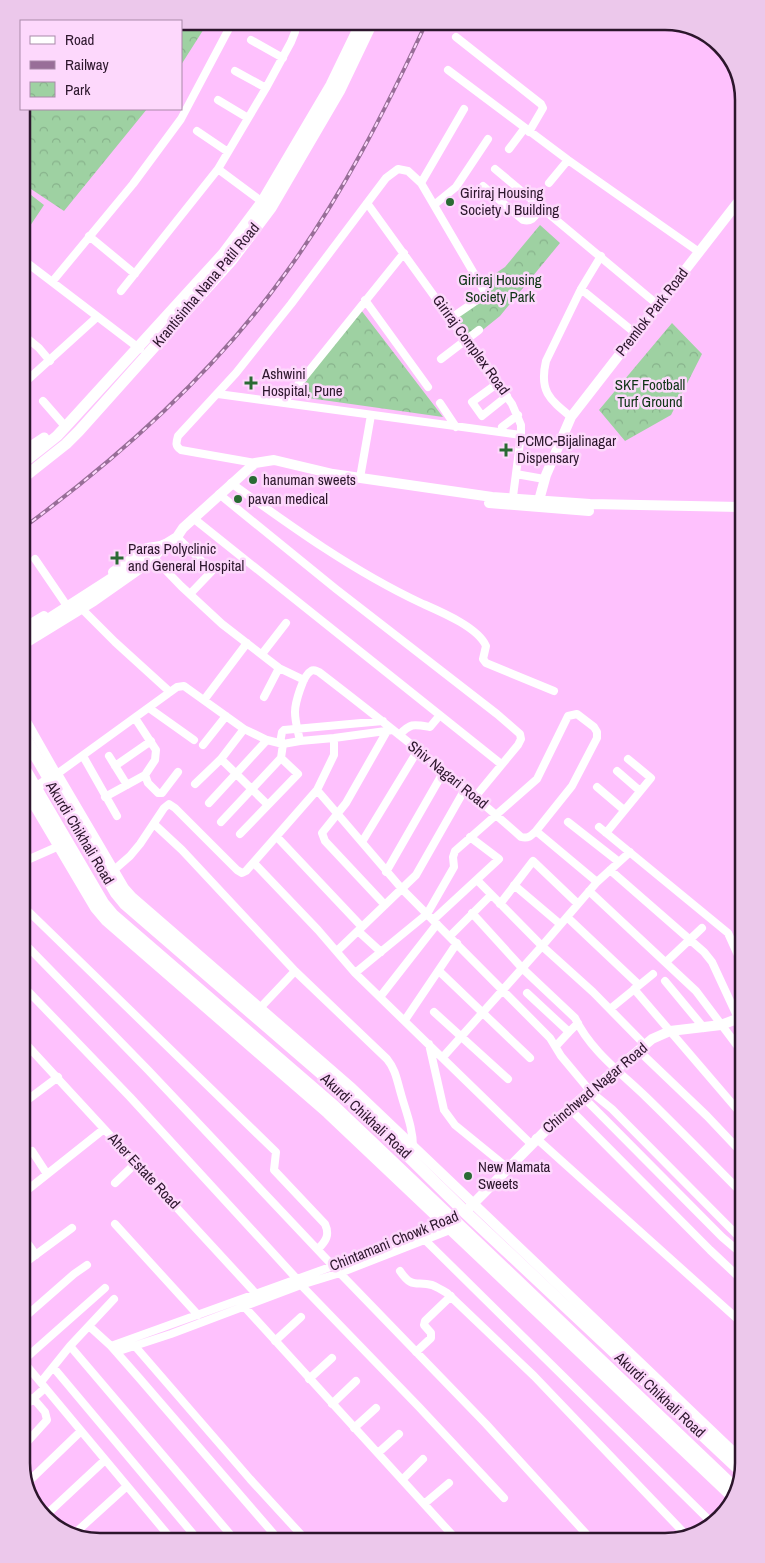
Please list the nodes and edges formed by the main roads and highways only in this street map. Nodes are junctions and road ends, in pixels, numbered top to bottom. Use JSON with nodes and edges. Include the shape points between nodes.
{"nodes":[{"id":1,"x":358,"y":30,"type":"edge"},
{"id":2,"x":369,"y":30,"type":"edge"},
{"id":3,"x":266,"y":205,"type":"junction"},
{"id":4,"x":143,"y":351,"type":"junction"},
{"id":5,"x":67,"y":424,"type":"junction"},
{"id":6,"x":57,"y":436,"type":"junction"},
{"id":7,"x":66,"y":444,"type":"junction"},
{"id":8,"x":30,"y":447,"type":"edge"},
{"id":9,"x":30,"y":457,"type":"edge"},
{"id":10,"x":30,"y":472,"type":"edge"},
{"id":11,"x":164,"y":545,"type":"road end"},
{"id":12,"x":30,"y":631,"type":"edge"},
{"id":13,"x":30,"y":744,"type":"edge"},
{"id":14,"x":30,"y":792,"type":"edge"},
{"id":15,"x":735,"y":1466,"type":"edge"},
{"id":16,"x":731,"y":1484,"type":"edge"}],
"edges":[{"from":1,"to":3,"type":"main road","name":"Krantisinha Nana Patil Road"},
{"from":2,"to":3,"type":"main road","name":"Krantisinha Nana Patil Road","via":[[340,90]]},
{"from":3,"to":4,"type":"main road","name":"Krantisinha Nana Patil Road"},
{"from":4,"to":5,"type":"main road","name":"Krantisinha Nana Patil Road"},
{"from":4,"to":7,"type":"main road","name":"Krantisinha Nana Patil Road"},
{"from":5,"to":6,"type":"main road","name":"Krantisinha Nana Patil Road"},
{"from":5,"to":8,"type":"main road"},
{"from":6,"to":7,"type":"main road"},
{"from":6,"to":9,"type":"main road","name":"Krantisinha Nana Patil Road"},
{"from":7,"to":10,"type":"main road","name":"Krantisinha Nana Patil Road"},
{"from":11,"to":12,"type":"main road"},
{"from":13,"to":15,"type":"main road","name":"Akurdi Chikhali Road","via":[[53,777],[125,904],[345,1094]]},
{"from":14,"to":16,"type":"main road","name":"Akurdi Chikhali Road","via":[[113,915],[334,1106],[451,1225]]}]}
